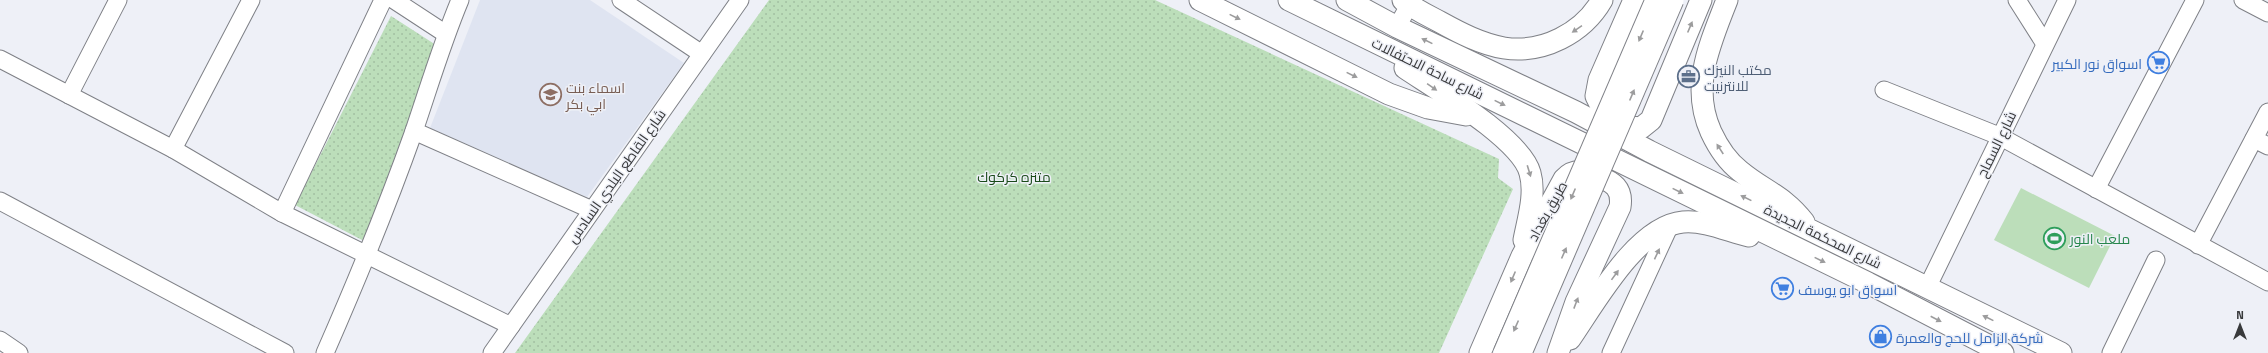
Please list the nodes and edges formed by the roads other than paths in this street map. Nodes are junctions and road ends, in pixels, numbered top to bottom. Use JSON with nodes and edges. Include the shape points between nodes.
{"nodes":[{"id":1,"x":118,"y":0,"type":"edge"},
{"id":2,"x":251,"y":0,"type":"edge"},
{"id":3,"x":383,"y":0,"type":"edge"},
{"id":4,"x":394,"y":0,"type":"edge"},
{"id":5,"x":460,"y":0,"type":"edge"},
{"id":6,"x":621,"y":0,"type":"edge"},
{"id":7,"x":740,"y":0,"type":"edge"},
{"id":8,"x":1200,"y":0,"type":"edge"},
{"id":9,"x":1289,"y":0,"type":"edge"},
{"id":10,"x":1347,"y":0,"type":"edge"},
{"id":11,"x":1602,"y":0,"type":"edge"},
{"id":12,"x":1634,"y":0,"type":"edge"},
{"id":13,"x":1656,"y":0,"type":"edge"},
{"id":14,"x":1673,"y":0,"type":"edge"},
{"id":15,"x":1701,"y":0,"type":"edge"},
{"id":16,"x":1727,"y":0,"type":"edge"},
{"id":17,"x":2017,"y":0,"type":"edge"},
{"id":18,"x":2067,"y":0,"type":"edge"},
{"id":19,"x":2195,"y":0,"type":"edge"},
{"id":20,"x":2243,"y":0,"type":"edge"},
{"id":21,"x":1408,"y":2,"type":"edge"},
{"id":22,"x":2268,"y":13,"type":"edge"},
{"id":23,"x":1342,"y":25,"type":"junction"},
{"id":24,"x":1397,"y":27,"type":"junction"},
{"id":25,"x":446,"y":34,"type":"junction"},
{"id":26,"x":2045,"y":44,"type":"junction"},
{"id":27,"x":702,"y":54,"type":"junction"},
{"id":28,"x":0,"y":59,"type":"edge"},
{"id":29,"x":1884,"y":90,"type":"dead end"},
{"id":30,"x":69,"y":95,"type":"junction"},
{"id":31,"x":2268,"y":112,"type":"edge"},
{"id":32,"x":1475,"y":117,"type":"junction"},
{"id":33,"x":414,"y":131,"type":"junction"},
{"id":34,"x":1999,"y":136,"type":"junction"},
{"id":35,"x":2261,"y":142,"type":"edge"},
{"id":36,"x":173,"y":149,"type":"junction"},
{"id":37,"x":1649,"y":151,"type":"joint"},
{"id":38,"x":1643,"y":174,"type":"joint"},
{"id":39,"x":2096,"y":189,"type":"junction"},
{"id":40,"x":0,"y":201,"type":"edge"},
{"id":41,"x":592,"y":210,"type":"junction"},
{"id":42,"x":282,"y":213,"type":"junction"},
{"id":43,"x":1670,"y":225,"type":"junction"},
{"id":44,"x":1811,"y":230,"type":"junction"},
{"id":45,"x":2198,"y":245,"type":"junction"},
{"id":46,"x":1800,"y":251,"type":"junction"},
{"id":47,"x":1522,"y":256,"type":"junction"},
{"id":48,"x":368,"y":257,"type":"junction"},
{"id":49,"x":2156,"y":260,"type":"dead end"},
{"id":50,"x":2268,"y":282,"type":"edge"},
{"id":51,"x":1927,"y":288,"type":"junction"},
{"id":52,"x":511,"y":326,"type":"junction"},
{"id":53,"x":0,"y":340,"type":"edge"},
{"id":54,"x":19,"y":353,"type":"edge"},
{"id":55,"x":285,"y":353,"type":"edge"},
{"id":56,"x":325,"y":353,"type":"edge"},
{"id":57,"x":492,"y":353,"type":"edge"},
{"id":58,"x":1480,"y":353,"type":"edge"},
{"id":59,"x":1504,"y":353,"type":"edge"},
{"id":60,"x":1521,"y":353,"type":"edge"},
{"id":61,"x":1559,"y":353,"type":"edge"},
{"id":62,"x":1611,"y":353,"type":"edge"},
{"id":63,"x":2003,"y":353,"type":"edge"},
{"id":64,"x":2061,"y":353,"type":"edge"},
{"id":65,"x":2111,"y":353,"type":"edge"}],
"edges":[{"from":1,"to":30,"type":"street"},
{"from":2,"to":36,"type":"street"},
{"from":3,"to":42,"type":"street"},
{"from":4,"to":25,"type":"street"},
{"from":5,"to":25,"type":"street"},
{"from":6,"to":27,"type":"street"},
{"from":7,"to":27,"type":"street","name":"شارع القاطع البلدي السادس"},
{"from":8,"to":32,"type":"main road","one_way":true,"via":[[1389,94],[1428,108]]},
{"from":9,"to":23,"type":"main road","name":"شارع ساحة الاحتفالات"},
{"from":10,"to":24,"type":"main road","name":"شارع ساحة الاحتفالات"},
{"from":11,"to":21,"type":"main road","one_way":true,"via":[[1597,9],[1577,29],[1548,44],[1528,48],[1505,48],[1481,42],[1462,34]]},
{"from":12,"to":15,"type":"main road","one_way":true,"via":[[1599,80],[1596,96],[1603,110],[1629,127],[1635,128],[1641,128],[1651,120]]},
{"from":13,"to":59,"type":"main road","one_way":true,"bridge":true},
{"from":60,"to":14,"type":"main road","one_way":true,"bridge":true},
{"from":44,"to":16,"type":"main road","one_way":true,"via":[[1790,205],[1740,172],[1725,157],[1707,124],[1700,83],[1708,50]]},
{"from":17,"to":26,"type":"street"},
{"from":18,"to":26,"type":"street","name":"شارع السماح"},
{"from":19,"to":39,"type":"street"},
{"from":20,"to":22,"type":"street"},
{"from":21,"to":24,"type":"street"},
{"from":23,"to":32,"type":"main road","one_way":true},
{"from":23,"to":38,"type":"main road","name":"شارع ساحة الاحتفالات","one_way":true},
{"from":37,"to":24,"type":"main road","name":"شارع ساحة الاحتفالات","one_way":true,"via":[[1576,112]]},
{"from":25,"to":33,"type":"street"},
{"from":26,"to":34,"type":"street","name":"شارع السماح"},
{"from":27,"to":41,"type":"street","name":"شارع القاطع البلدي السادس"},
{"from":28,"to":30,"type":"street"},
{"from":29,"to":34,"type":"street"},
{"from":30,"to":36,"type":"street"},
{"from":31,"to":35,"type":"street"},
{"from":32,"to":47,"type":"main road","one_way":true,"via":[[1513,147],[1526,163],[1530,174],[1531,200]]},
{"from":33,"to":41,"type":"street"},
{"from":33,"to":48,"type":"street"},
{"from":34,"to":39,"type":"street"},
{"from":34,"to":51,"type":"street","name":"شارع السماح"},
{"from":35,"to":45,"type":"street"},
{"from":36,"to":42,"type":"street"},
{"from":44,"to":37,"type":"main road","name":"شارع المحكمة الجديدة","one_way":true},
{"from":38,"to":46,"type":"main road","name":"شارع المحكمة الجديدة","one_way":true},
{"from":39,"to":45,"type":"street"},
{"from":40,"to":55,"type":"street"},
{"from":41,"to":52,"type":"street","name":"شارع القاطع البلدي السادس"},
{"from":42,"to":48,"type":"street"},
{"from":43,"to":46,"type":"main road","via":[[1695,222]]},
{"from":61,"to":43,"type":"main road","one_way":true,"via":[[1632,253],[1653,233]]},
{"from":62,"to":43,"type":"street","one_way":true},
{"from":44,"to":51,"type":"main road","name":"شارع المحكمة الجديدة"},
{"from":45,"to":50,"type":"street"},
{"from":46,"to":63,"type":"main road","name":"شارع المحكمة الجديدة","one_way":true},
{"from":47,"to":58,"type":"main road","name":"طريق بغداد","one_way":true},
{"from":61,"to":47,"type":"main road","name":"طريق بغداد","one_way":true,"via":[[1576,302],[1620,207],[1620,193],[1617,187],[1612,182],[1585,171],[1568,175]]},
{"from":48,"to":52,"type":"street"},
{"from":48,"to":56,"type":"street"},
{"from":49,"to":65,"type":"street"},
{"from":64,"to":51,"type":"main road","name":"شارع المحكمة الجديدة","one_way":true},
{"from":52,"to":57,"type":"street","name":"شارع القاطع البلدي السادس"},
{"from":53,"to":54,"type":"street"}]}
